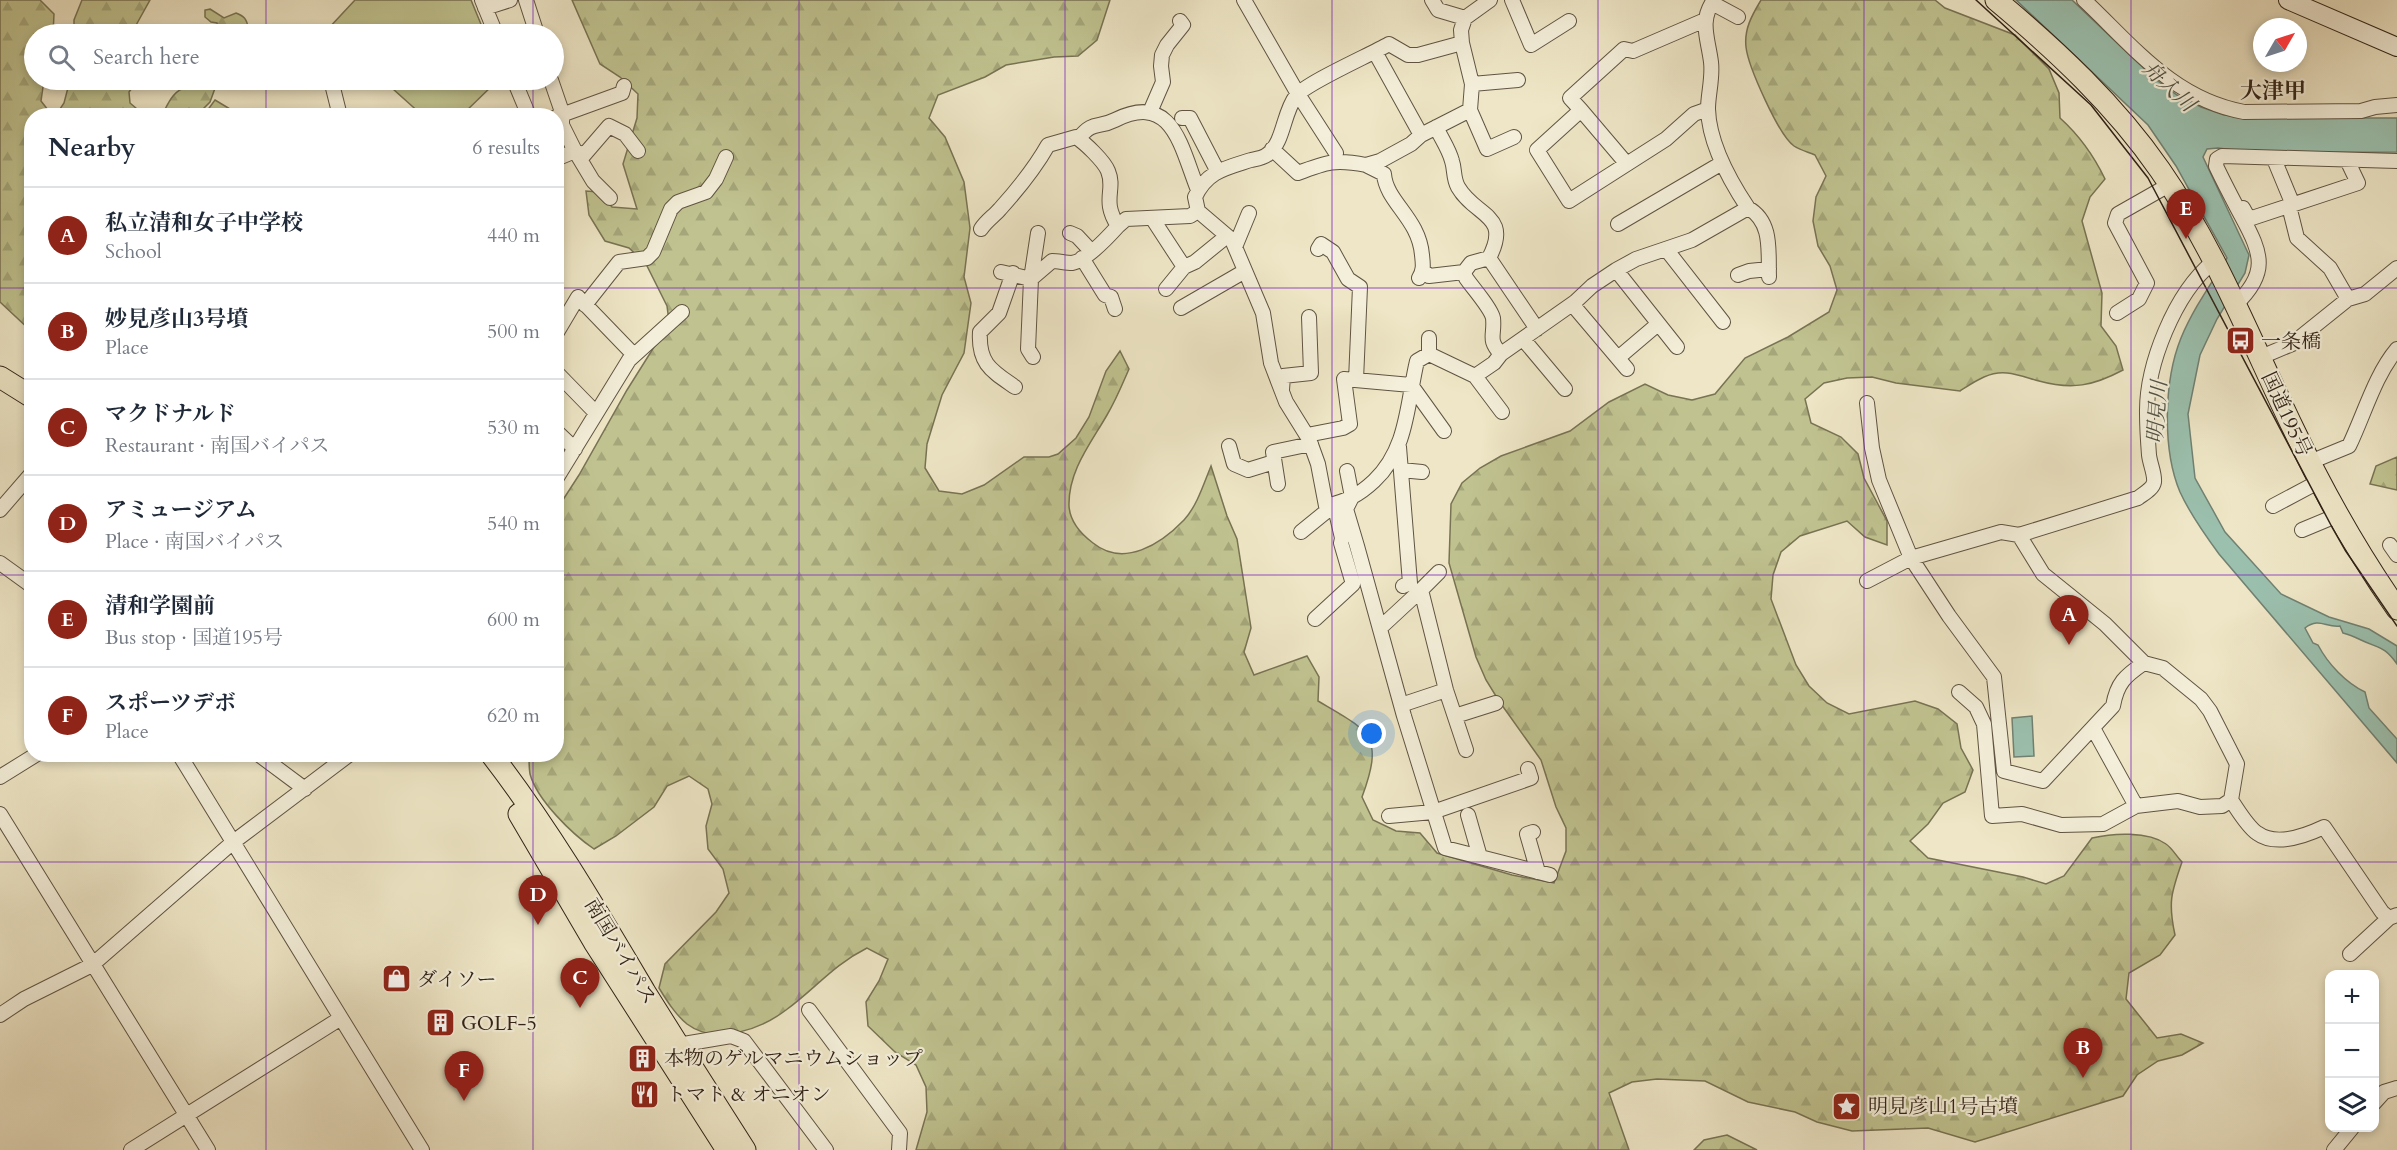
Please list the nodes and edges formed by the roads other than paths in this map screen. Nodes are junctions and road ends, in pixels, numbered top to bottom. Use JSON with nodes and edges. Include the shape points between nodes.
{"nodes":[{"id":1,"x":510,"y":0,"type":"edge"},
{"id":2,"x":526,"y":0,"type":"edge"},
{"id":3,"x":1244,"y":0,"type":"edge"},
{"id":4,"x":1432,"y":0,"type":"edge"},
{"id":5,"x":1490,"y":0,"type":"edge"},
{"id":6,"x":1512,"y":0,"type":"edge"},
{"id":7,"x":1996,"y":0,"type":"edge"},
{"id":8,"x":2084,"y":0,"type":"edge"},
{"id":9,"x":2288,"y":0,"type":"edge"},
{"id":10,"x":1713,"y":1,"type":"edge"},
{"id":11,"x":483,"y":4,"type":"edge"},
{"id":12,"x":1738,"y":17,"type":"dead end"},
{"id":13,"x":1465,"y":18,"type":"junction"},
{"id":14,"x":1705,"y":20,"type":"junction"},
{"id":15,"x":1180,"y":21,"type":"dead end"},
{"id":16,"x":1569,"y":21,"type":"dead end"},
{"id":17,"x":492,"y":24,"type":"edge"},
{"id":18,"x":534,"y":24,"type":"edge"},
{"id":19,"x":1462,"y":43,"type":"junction"},
{"id":20,"x":2397,"y":47,"type":"edge"},
{"id":21,"x":1375,"y":52,"type":"junction"},
{"id":22,"x":1518,"y":80,"type":"dead end"},
{"id":23,"x":1472,"y":84,"type":"junction"},
{"id":24,"x":624,"y":86,"type":"dead end"},
{"id":25,"x":334,"y":90,"type":"edge"},
{"id":26,"x":518,"y":90,"type":"edge"},
{"id":27,"x":553,"y":90,"type":"edge"},
{"id":28,"x":1298,"y":94,"type":"junction"},
{"id":29,"x":2397,"y":105,"type":"edge"},
{"id":30,"x":338,"y":108,"type":"edge"},
{"id":31,"x":526,"y":108,"type":"edge"},
{"id":32,"x":557,"y":108,"type":"edge"},
{"id":33,"x":1708,"y":109,"type":"junction"},
{"id":34,"x":1470,"y":110,"type":"junction"},
{"id":35,"x":1581,"y":110,"type":"junction"},
{"id":36,"x":1150,"y":112,"type":"junction"},
{"id":37,"x":564,"y":114,"type":"edge"},
{"id":38,"x":1182,"y":118,"type":"dead end"},
{"id":39,"x":1436,"y":127,"type":"junction"},
{"id":40,"x":564,"y":129,"type":"edge"},
{"id":41,"x":1421,"y":135,"type":"junction"},
{"id":42,"x":1514,"y":137,"type":"dead end"},
{"id":43,"x":1079,"y":138,"type":"junction"},
{"id":44,"x":1272,"y":149,"type":"junction"},
{"id":45,"x":575,"y":151,"type":"junction"},
{"id":46,"x":638,"y":151,"type":"dead end"},
{"id":47,"x":1336,"y":153,"type":"dead end"},
{"id":48,"x":564,"y":156,"type":"edge"},
{"id":49,"x":726,"y":158,"type":"dead end"},
{"id":50,"x":2217,"y":159,"type":"junction"},
{"id":51,"x":2274,"y":159,"type":"junction"},
{"id":52,"x":2347,"y":160,"type":"junction"},
{"id":53,"x":2397,"y":161,"type":"edge"},
{"id":54,"x":1626,"y":163,"type":"junction"},
{"id":55,"x":1722,"y":163,"type":"junction"},
{"id":56,"x":1366,"y":165,"type":"junction"},
{"id":57,"x":1218,"y":172,"type":"junction"},
{"id":58,"x":2169,"y":185,"type":"junction"},
{"id":59,"x":1198,"y":190,"type":"junction"},
{"id":60,"x":610,"y":198,"type":"dead end"},
{"id":61,"x":2291,"y":205,"type":"junction"},
{"id":62,"x":1748,"y":208,"type":"junction"},
{"id":63,"x":1198,"y":211,"type":"junction"},
{"id":64,"x":1249,"y":213,"type":"dead end"},
{"id":65,"x":1152,"y":218,"type":"junction"},
{"id":66,"x":1618,"y":224,"type":"dead end"},
{"id":67,"x":1118,"y":226,"type":"junction"},
{"id":68,"x":981,"y":229,"type":"dead end"},
{"id":69,"x":1038,"y":233,"type":"dead end"},
{"id":70,"x":1070,"y":233,"type":"dead end"},
{"id":71,"x":1231,"y":242,"type":"junction"},
{"id":72,"x":1318,"y":249,"type":"dead end"},
{"id":73,"x":1666,"y":249,"type":"junction"},
{"id":74,"x":1086,"y":254,"type":"junction"},
{"id":75,"x":1489,"y":258,"type":"junction"},
{"id":76,"x":2215,"y":266,"type":"junction"},
{"id":77,"x":1184,"y":267,"type":"junction"},
{"id":78,"x":1616,"y":270,"type":"junction"},
{"id":79,"x":1245,"y":271,"type":"junction"},
{"id":80,"x":2396,"y":271,"type":"edge"},
{"id":81,"x":1464,"y":272,"type":"junction"},
{"id":82,"x":1738,"y":275,"type":"dead end"},
{"id":83,"x":1031,"y":279,"type":"junction"},
{"id":84,"x":1166,"y":289,"type":"dead end"},
{"id":85,"x":2348,"y":299,"type":"junction"},
{"id":86,"x":2233,"y":302,"type":"junction"},
{"id":87,"x":1572,"y":304,"type":"junction"},
{"id":88,"x":585,"y":305,"type":"junction"},
{"id":89,"x":1181,"y":308,"type":"dead end"},
{"id":90,"x":1115,"y":309,"type":"dead end"},
{"id":91,"x":682,"y":312,"type":"dead end"},
{"id":92,"x":2117,"y":313,"type":"dead end"},
{"id":93,"x":1309,"y":317,"type":"dead end"},
{"id":94,"x":564,"y":321,"type":"edge"},
{"id":95,"x":1723,"y":322,"type":"dead end"},
{"id":96,"x":1658,"y":324,"type":"junction"},
{"id":97,"x":1537,"y":329,"type":"junction"},
{"id":98,"x":1429,"y":338,"type":"dead end"},
{"id":99,"x":1523,"y":339,"type":"junction"},
{"id":100,"x":1677,"y":347,"type":"dead end"},
{"id":101,"x":2397,"y":349,"type":"edge"},
{"id":102,"x":634,"y":354,"type":"junction"},
{"id":103,"x":1430,"y":354,"type":"junction"},
{"id":104,"x":1501,"y":354,"type":"junction"},
{"id":105,"x":1033,"y":357,"type":"dead end"},
{"id":106,"x":2260,"y":357,"type":"junction"},
{"id":107,"x":1618,"y":358,"type":"junction"},
{"id":108,"x":0,"y":363,"type":"edge"},
{"id":109,"x":1627,"y":369,"type":"dead end"},
{"id":110,"x":1475,"y":376,"type":"junction"},
{"id":111,"x":0,"y":377,"type":"edge"},
{"id":112,"x":24,"y":378,"type":"edge"},
{"id":113,"x":564,"y":380,"type":"edge"},
{"id":114,"x":1356,"y":380,"type":"junction"},
{"id":115,"x":1411,"y":385,"type":"junction"},
{"id":116,"x":1015,"y":387,"type":"dead end"},
{"id":117,"x":1565,"y":389,"type":"dead end"},
{"id":118,"x":1282,"y":390,"type":"junction"},
{"id":119,"x":24,"y":392,"type":"edge"},
{"id":120,"x":1867,"y":403,"type":"dead end"},
{"id":121,"x":1503,"y":412,"type":"dead end"},
{"id":122,"x":596,"y":413,"type":"junction"},
{"id":123,"x":1444,"y":431,"type":"dead end"},
{"id":124,"x":564,"y":439,"type":"edge"},
{"id":125,"x":1309,"y":440,"type":"junction"},
{"id":126,"x":1229,"y":446,"type":"dead end"},
{"id":127,"x":1399,"y":447,"type":"junction"},
{"id":128,"x":574,"y":449,"type":"junction"},
{"id":129,"x":1274,"y":462,"type":"junction"},
{"id":130,"x":2310,"y":462,"type":"junction"},
{"id":131,"x":564,"y":466,"type":"edge"},
{"id":132,"x":1401,"y":470,"type":"junction"},
{"id":133,"x":1347,"y":471,"type":"dead end"},
{"id":134,"x":1422,"y":472,"type":"dead end"},
{"id":135,"x":2320,"y":481,"type":"junction"},
{"id":136,"x":24,"y":482,"type":"edge"},
{"id":137,"x":1278,"y":484,"type":"dead end"},
{"id":138,"x":1349,"y":503,"type":"junction"},
{"id":139,"x":2273,"y":506,"type":"dead end"},
{"id":140,"x":1327,"y":508,"type":"junction"},
{"id":141,"x":0,"y":510,"type":"edge"},
{"id":142,"x":2338,"y":514,"type":"junction"},
{"id":143,"x":2301,"y":530,"type":"dead end"},
{"id":144,"x":1302,"y":532,"type":"dead end"},
{"id":145,"x":2019,"y":535,"type":"junction"},
{"id":146,"x":1341,"y":543,"type":"junction"},
{"id":147,"x":1911,"y":558,"type":"junction"},
{"id":148,"x":0,"y":563,"type":"edge"},
{"id":149,"x":1439,"y":572,"type":"dead end"},
{"id":150,"x":24,"y":580,"type":"edge"},
{"id":151,"x":1867,"y":581,"type":"dead end"},
{"id":152,"x":1403,"y":586,"type":"dead end"},
{"id":153,"x":1421,"y":590,"type":"junction"},
{"id":154,"x":2395,"y":603,"type":"edge"},
{"id":155,"x":1315,"y":619,"type":"dead end"},
{"id":156,"x":1380,"y":628,"type":"junction"},
{"id":157,"x":2144,"y":663,"type":"junction"},
{"id":158,"x":1446,"y":690,"type":"junction"},
{"id":159,"x":1959,"y":692,"type":"dead end"},
{"id":160,"x":1496,"y":702,"type":"dead end"},
{"id":161,"x":1401,"y":705,"type":"junction"},
{"id":162,"x":1455,"y":716,"type":"junction"},
{"id":163,"x":2093,"y":728,"type":"junction"},
{"id":164,"x":1466,"y":750,"type":"dead end"},
{"id":165,"x":24,"y":762,"type":"edge"},
{"id":166,"x":184,"y":762,"type":"edge"},
{"id":167,"x":269,"y":762,"type":"edge"},
{"id":168,"x":340,"y":762,"type":"edge"},
{"id":169,"x":481,"y":762,"type":"edge"},
{"id":170,"x":498,"y":762,"type":"edge"},
{"id":171,"x":1528,"y":769,"type":"dead end"},
{"id":172,"x":0,"y":777,"type":"edge"},
{"id":173,"x":305,"y":789,"type":"junction"},
{"id":174,"x":2230,"y":800,"type":"junction"},
{"id":175,"x":2136,"y":806,"type":"junction"},
{"id":176,"x":1433,"y":812,"type":"junction"},
{"id":177,"x":0,"y":814,"type":"edge"},
{"id":178,"x":1468,"y":815,"type":"dead end"},
{"id":179,"x":1389,"y":816,"type":"dead end"},
{"id":180,"x":1533,"y":832,"type":"dead end"},
{"id":181,"x":232,"y":843,"type":"junction"},
{"id":182,"x":1480,"y":857,"type":"junction"},
{"id":183,"x":2393,"y":916,"type":"edge"},
{"id":184,"x":2350,"y":954,"type":"dead end"},
{"id":185,"x":92,"y":965,"type":"junction"},
{"id":186,"x":809,"y":1010,"type":"dead end"},
{"id":187,"x":0,"y":1015,"type":"edge"},
{"id":188,"x":340,"y":1018,"type":"junction"},
{"id":189,"x":670,"y":1047,"type":"junction"},
{"id":190,"x":2397,"y":1088,"type":"edge"},
{"id":191,"x":2379,"y":1098,"type":"edge"},
{"id":192,"x":187,"y":1116,"type":"junction"},
{"id":193,"x":2349,"y":1132,"type":"edge"},
{"id":194,"x":131,"y":1150,"type":"edge"},
{"id":195,"x":208,"y":1150,"type":"edge"},
{"id":196,"x":422,"y":1150,"type":"edge"},
{"id":197,"x":727,"y":1150,"type":"edge"},
{"id":198,"x":745,"y":1150,"type":"edge"},
{"id":199,"x":826,"y":1150,"type":"edge"},
{"id":200,"x":899,"y":1150,"type":"edge"},
{"id":201,"x":2334,"y":1150,"type":"edge"}],
"edges":[{"from":1,"to":11,"type":"street"},
{"from":2,"to":18,"type":"street"},
{"from":3,"to":28,"type":"street"},
{"from":4,"to":13,"type":"street","via":[[1438,10]]},
{"from":5,"to":13,"type":"street"},
{"from":6,"to":16,"type":"street","via":[[1531,45]]},
{"from":7,"to":58,"type":"highway","name":"国道195号","via":[[2087,82],[2140,143]]},
{"from":8,"to":29,"type":"street","via":[[2167,79],[2188,93],[2222,106],[2244,111],[2361,111]]},
{"from":9,"to":20,"type":"main road"},
{"from":10,"to":12,"type":"street"},
{"from":10,"to":14,"type":"street"},
{"from":11,"to":17,"type":"street"},
{"from":13,"to":19,"type":"street"},
{"from":14,"to":33,"type":"street","via":[[1712,65]]},
{"from":14,"to":35,"type":"street","via":[[1633,51],[1624,49],[1570,98]]},
{"from":15,"to":36,"type":"street","via":[[1183,25],[1162,55],[1163,82]]},
{"from":19,"to":21,"type":"street","via":[[1418,56],[1389,44]]},
{"from":19,"to":23,"type":"street"},
{"from":21,"to":28,"type":"street"},
{"from":21,"to":41,"type":"street"},
{"from":22,"to":23,"type":"street"},
{"from":23,"to":34,"type":"street"},
{"from":24,"to":37,"type":"street","via":[[621,93]]},
{"from":25,"to":30,"type":"street"},
{"from":26,"to":31,"type":"street"},
{"from":27,"to":32,"type":"street"},
{"from":28,"to":44,"type":"street"},
{"from":28,"to":47,"type":"street"},
{"from":33,"to":54,"type":"street","via":[[1694,114],[1666,139]]},
{"from":33,"to":55,"type":"street"},
{"from":34,"to":39,"type":"street"},
{"from":34,"to":42,"type":"street","via":[[1488,149]]},
{"from":35,"to":54,"type":"street"},
{"from":35,"to":54,"type":"street","via":[[1537,150],[1569,201]]},
{"from":36,"to":43,"type":"street","via":[[1138,110],[1088,127]]},
{"from":36,"to":59,"type":"street","via":[[1171,125]]},
{"from":38,"to":57,"type":"street","via":[[1190,118]]},
{"from":39,"to":41,"type":"street"},
{"from":39,"to":75,"type":"street","via":[[1452,161],[1459,189],[1493,220],[1496,242]]},
{"from":40,"to":45,"type":"street"},
{"from":41,"to":56,"type":"street","via":[[1411,144]]},
{"from":43,"to":67,"type":"street","via":[[1108,171],[1108,202]]},
{"from":43,"to":68,"type":"street","via":[[1048,145],[1037,164]]},
{"from":44,"to":56,"type":"street","via":[[1298,173],[1341,160]]},
{"from":44,"to":57,"type":"street","via":[[1268,155]]},
{"from":45,"to":46,"type":"street","via":[[585,155],[609,126],[625,134]]},
{"from":45,"to":48,"type":"street"},
{"from":45,"to":60,"type":"street","via":[[593,181]]},
{"from":49,"to":88,"type":"street","via":[[706,192],[678,202],[671,209],[653,252],[647,258],[619,262]]},
{"from":50,"to":51,"type":"street"},
{"from":50,"to":61,"type":"street","via":[[2249,219]]},
{"from":50,"to":86,"type":"street","via":[[2216,166],[2258,249],[2258,272],[2249,292]]},
{"from":51,"to":52,"type":"street"},
{"from":51,"to":61,"type":"street"},
{"from":52,"to":53,"type":"street"},
{"from":52,"to":61,"type":"street","via":[[2358,183]]},
{"from":55,"to":62,"type":"street"},
{"from":55,"to":66,"type":"street"},
{"from":56,"to":81,"type":"street","via":[[1384,174],[1385,186],[1419,237],[1421,274]]},
{"from":57,"to":59,"type":"street"},
{"from":58,"to":76,"type":"highway","name":"国道195号"},
{"from":58,"to":92,"type":"street","via":[[2118,214],[2115,223],[2147,283],[2139,299]]},
{"from":59,"to":63,"type":"street"},
{"from":61,"to":85,"type":"street","via":[[2297,238],[2330,268]]},
{"from":62,"to":73,"type":"street","via":[[1692,240]]},
{"from":62,"to":82,"type":"street","via":[[1758,213],[1767,230],[1769,273]]},
{"from":63,"to":65,"type":"street","via":[[1190,216]]},
{"from":63,"to":71,"type":"street"},
{"from":64,"to":71,"type":"street"},
{"from":65,"to":67,"type":"street","via":[[1126,219]]},
{"from":65,"to":77,"type":"street"},
{"from":67,"to":74,"type":"street"},
{"from":69,"to":83,"type":"street"},
{"from":70,"to":74,"type":"street","via":[[1077,236]]},
{"from":71,"to":77,"type":"street"},
{"from":71,"to":79,"type":"street"},
{"from":72,"to":114,"type":"street","via":[[1321,244],[1333,252],[1348,279],[1360,287]]},
{"from":73,"to":78,"type":"street"},
{"from":73,"to":95,"type":"street"},
{"from":74,"to":83,"type":"street","via":[[1071,263],[1052,261]]},
{"from":74,"to":90,"type":"street"},
{"from":75,"to":81,"type":"street","via":[[1471,263]]},
{"from":75,"to":97,"type":"street"},
{"from":76,"to":86,"type":"highway","name":"国道195号"},
{"from":76,"to":145,"type":"street","via":[[2200,275],[2169,321],[2159,346],[2147,411],[2154,483],[2151,488],[2138,498]]},
{"from":77,"to":84,"type":"street"},
{"from":78,"to":87,"type":"street"},
{"from":78,"to":96,"type":"street"},
{"from":79,"to":89,"type":"street"},
{"from":79,"to":118,"type":"street","via":[[1263,313],[1271,363]]},
{"from":80,"to":85,"type":"street","via":[[2365,294]]},
{"from":81,"to":104,"type":"street","via":[[1493,318],[1491,338]]},
{"from":83,"to":105,"type":"street","via":[[1028,349]]},
{"from":83,"to":116,"type":"street","via":[[1007,273],[999,313],[980,332],[979,345],[988,368]]},
{"from":85,"to":106,"type":"street","via":[[2292,344]]},
{"from":86,"to":106,"type":"highway","name":"国道195号"},
{"from":87,"to":97,"type":"street"},
{"from":87,"to":107,"type":"street"},
{"from":88,"to":94,"type":"street","via":[[578,297]]},
{"from":88,"to":102,"type":"street"},
{"from":91,"to":102,"type":"street"},
{"from":93,"to":118,"type":"street","via":[[1311,373],[1283,376]]},
{"from":96,"to":100,"type":"street"},
{"from":96,"to":107,"type":"street"},
{"from":97,"to":99,"type":"street"},
{"from":98,"to":103,"type":"street"},
{"from":99,"to":104,"type":"street"},
{"from":99,"to":117,"type":"street"},
{"from":101,"to":130,"type":"street","via":[[2379,376],[2349,446]]},
{"from":102,"to":122,"type":"street"},
{"from":103,"to":110,"type":"street"},
{"from":103,"to":115,"type":"street","via":[[1417,361]]},
{"from":104,"to":110,"type":"street"},
{"from":106,"to":130,"type":"highway","name":"国道195号"},
{"from":107,"to":109,"type":"street"},
{"from":108,"to":112,"type":"highway"},
{"from":110,"to":121,"type":"street"},
{"from":111,"to":119,"type":"highway"},
{"from":113,"to":122,"type":"street"},
{"from":114,"to":115,"type":"street"},
{"from":114,"to":125,"type":"street","via":[[1344,379],[1350,424]]},
{"from":115,"to":123,"type":"street"},
{"from":115,"to":127,"type":"street"},
{"from":118,"to":125,"type":"street"},
{"from":120,"to":147,"type":"street","via":[[1879,480]]},
{"from":122,"to":128,"type":"street"},
{"from":124,"to":128,"type":"street"},
{"from":125,"to":129,"type":"street","via":[[1273,452]]},
{"from":125,"to":140,"type":"street"},
{"from":126,"to":129,"type":"street","via":[[1234,464],[1248,470]]},
{"from":127,"to":132,"type":"street"},
{"from":127,"to":138,"type":"street","via":[[1386,470]]},
{"from":128,"to":131,"type":"street"},
{"from":129,"to":137,"type":"street"},
{"from":130,"to":135,"type":"highway","name":"国道195号"},
{"from":132,"to":134,"type":"street"},
{"from":132,"to":152,"type":"street","via":[[1410,583]]},
{"from":133,"to":138,"type":"street"},
{"from":135,"to":139,"type":"street"},
{"from":135,"to":142,"type":"highway","name":"国道195号"},
{"from":136,"to":141,"type":"street"},
{"from":138,"to":140,"type":"street"},
{"from":138,"to":146,"type":"street","via":[[1336,512]]},
{"from":138,"to":156,"type":"street"},
{"from":140,"to":144,"type":"street"},
{"from":140,"to":146,"type":"street"},
{"from":142,"to":143,"type":"street"},
{"from":142,"to":154,"type":"highway","name":"国道195号","via":[[2359,554]]},
{"from":145,"to":147,"type":"street","via":[[2001,532]]},
{"from":145,"to":157,"type":"street","via":[[2043,573],[2105,624]]},
{"from":146,"to":155,"type":"street","via":[[1353,584]]},
{"from":147,"to":151,"type":"street"},
{"from":147,"to":163,"type":"street","via":[[1994,677],[2004,771],[2043,781]]},
{"from":148,"to":150,"type":"street"},
{"from":149,"to":153,"type":"street"},
{"from":153,"to":156,"type":"street"},
{"from":153,"to":158,"type":"street"},
{"from":156,"to":161,"type":"street"},
{"from":157,"to":163,"type":"street","via":[[2127,674],[2116,690],[2113,706]]},
{"from":157,"to":174,"type":"street","via":[[2163,668],[2210,711],[2237,764]]},
{"from":158,"to":161,"type":"street"},
{"from":158,"to":162,"type":"street"},
{"from":159,"to":175,"type":"street","via":[[1976,707],[1984,724],[1992,816],[2022,814],[2061,825],[2103,824]]},
{"from":160,"to":162,"type":"street"},
{"from":161,"to":176,"type":"street"},
{"from":162,"to":164,"type":"street"},
{"from":163,"to":175,"type":"street"},
{"from":165,"to":172,"type":"street"},
{"from":166,"to":181,"type":"street"},
{"from":167,"to":173,"type":"street"},
{"from":168,"to":173,"type":"street"},
{"from":169,"to":189,"type":"highway","name":"南国バイパス","via":[[522,819],[594,942]]},
{"from":170,"to":189,"type":"highway","name":"南国バイパス","via":[[569,866]]},
{"from":171,"to":176,"type":"street","via":[[1531,778]]},
{"from":173,"to":181,"type":"street"},
{"from":174,"to":175,"type":"street","via":[[2222,806],[2200,807],[2178,801]]},
{"from":174,"to":183,"type":"street","via":[[2256,833],[2268,838],[2286,840],[2324,827],[2382,912]]},
{"from":176,"to":179,"type":"street"},
{"from":176,"to":182,"type":"street","via":[[1445,848]]},
{"from":177,"to":185,"type":"street"},
{"from":178,"to":182,"type":"street"},
{"from":180,"to":182,"type":"street","via":[[1527,834],[1544,874]]},
{"from":181,"to":185,"type":"street"},
{"from":181,"to":188,"type":"street"},
{"from":183,"to":184,"type":"street"},
{"from":185,"to":187,"type":"street"},
{"from":185,"to":192,"type":"street"},
{"from":186,"to":200,"type":"street","via":[[895,1125],[900,1133]]},
{"from":188,"to":192,"type":"street"},
{"from":188,"to":196,"type":"street"},
{"from":189,"to":197,"type":"highway","name":"南国バイパス"},
{"from":189,"to":198,"type":"highway","name":"南国バイパス"},
{"from":189,"to":199,"type":"street","via":[[730,1036],[744,1041]]},
{"from":190,"to":191,"type":"street"},
{"from":192,"to":194,"type":"street"},
{"from":192,"to":195,"type":"street"},
{"from":193,"to":201,"type":"street"}]}
